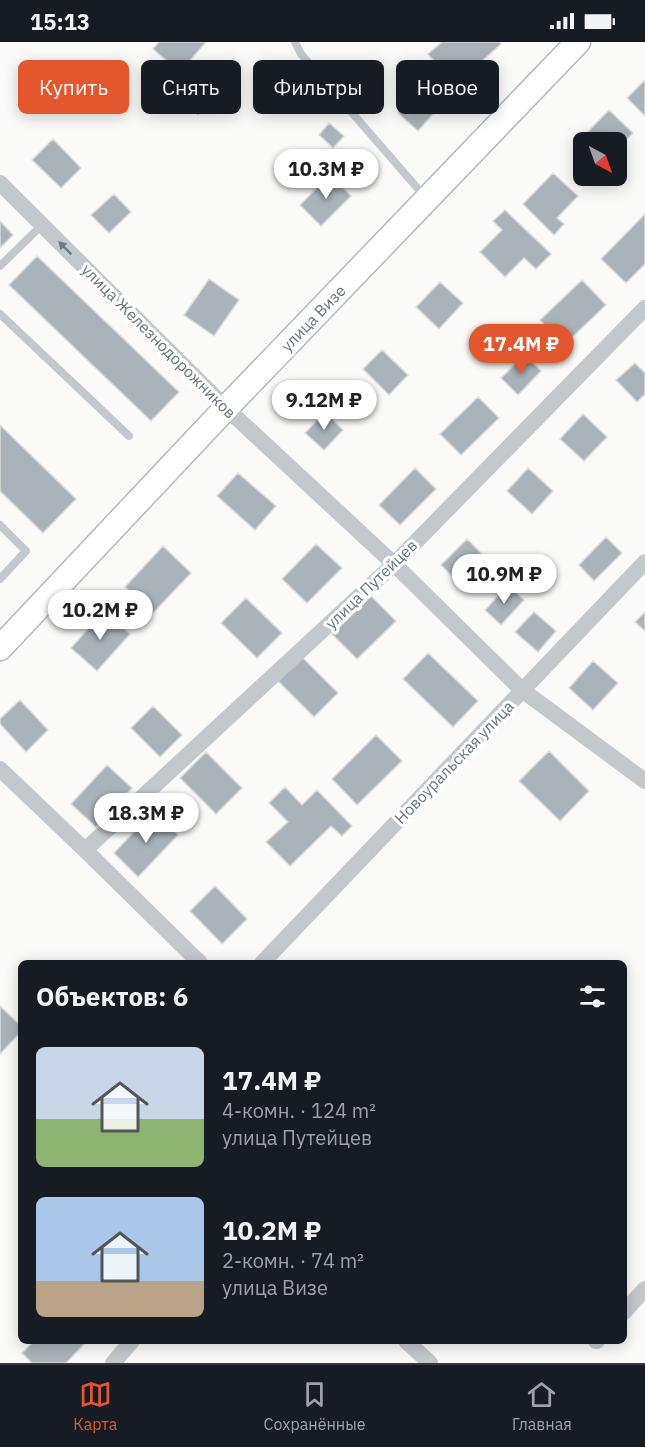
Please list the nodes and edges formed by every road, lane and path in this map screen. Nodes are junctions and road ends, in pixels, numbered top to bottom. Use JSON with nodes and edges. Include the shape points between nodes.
{"nodes":[{"id":1,"x":295,"y":42,"type":"edge"},
{"id":2,"x":578,"y":42,"type":"edge"},
{"id":3,"x":0,"y":183,"type":"edge"},
{"id":4,"x":427,"y":199,"type":"junction"},
{"id":5,"x":42,"y":225,"type":"junction"},
{"id":6,"x":0,"y":266,"type":"edge"},
{"id":7,"x":645,"y":308,"type":"edge"},
{"id":8,"x":0,"y":314,"type":"edge"},
{"id":9,"x":226,"y":408,"type":"junction"},
{"id":10,"x":129,"y":436,"type":"dead end"},
{"id":11,"x":0,"y":525,"type":"edge"},
{"id":12,"x":645,"y":562,"type":"edge"},
{"id":13,"x":394,"y":564,"type":"junction"},
{"id":14,"x":0,"y":579,"type":"edge"},
{"id":15,"x":0,"y":648,"type":"edge"},
{"id":16,"x":522,"y":690,"type":"junction"},
{"id":17,"x":0,"y":769,"type":"edge"},
{"id":18,"x":645,"y":781,"type":"edge"},
{"id":19,"x":85,"y":850,"type":"junction"},
{"id":20,"x":197,"y":960,"type":"edge"},
{"id":21,"x":265,"y":960,"type":"edge"},
{"id":22,"x":645,"y":1289,"type":"edge"},
{"id":23,"x":627,"y":1309,"type":"edge"},
{"id":24,"x":129,"y":1344,"type":"edge"},
{"id":25,"x":409,"y":1344,"type":"edge"},
{"id":26,"x":113,"y":1363,"type":"edge"},
{"id":27,"x":430,"y":1363,"type":"edge"}],
"edges":[{"from":1,"to":4,"type":"lane","via":[[301,54]]},
{"from":2,"to":4,"type":"street","name":"улица Визе"},
{"from":3,"to":5,"type":"street","name":"улица Железнодорожников"},
{"from":4,"to":9,"type":"street","name":"улица Визе"},
{"from":5,"to":6,"type":"lane"},
{"from":9,"to":5,"type":"street","name":"улица Железнодорожников","one_way":true},
{"from":7,"to":13,"type":"street","name":"улица Путейцев"},
{"from":8,"to":10,"type":"lane"},
{"from":9,"to":13,"type":"street","name":"улица Железнодорожников"},
{"from":9,"to":15,"type":"street","name":"улица Визе"},
{"from":11,"to":14,"type":"lane","via":[[26,551]]},
{"from":12,"to":16,"type":"street","name":"Новоуральская улица"},
{"from":13,"to":16,"type":"street","name":"улица Железнодорожников"},
{"from":13,"to":19,"type":"street","name":"улица Путейцев"},
{"from":16,"to":18,"type":"street","name":"улица Железнодорожников"},
{"from":16,"to":21,"type":"street","name":"Новоуральская улица"},
{"from":17,"to":19,"type":"street"},
{"from":19,"to":20,"type":"street"},
{"from":22,"to":23,"type":"street"},
{"from":24,"to":26,"type":"street"},
{"from":25,"to":27,"type":"street"}]}
